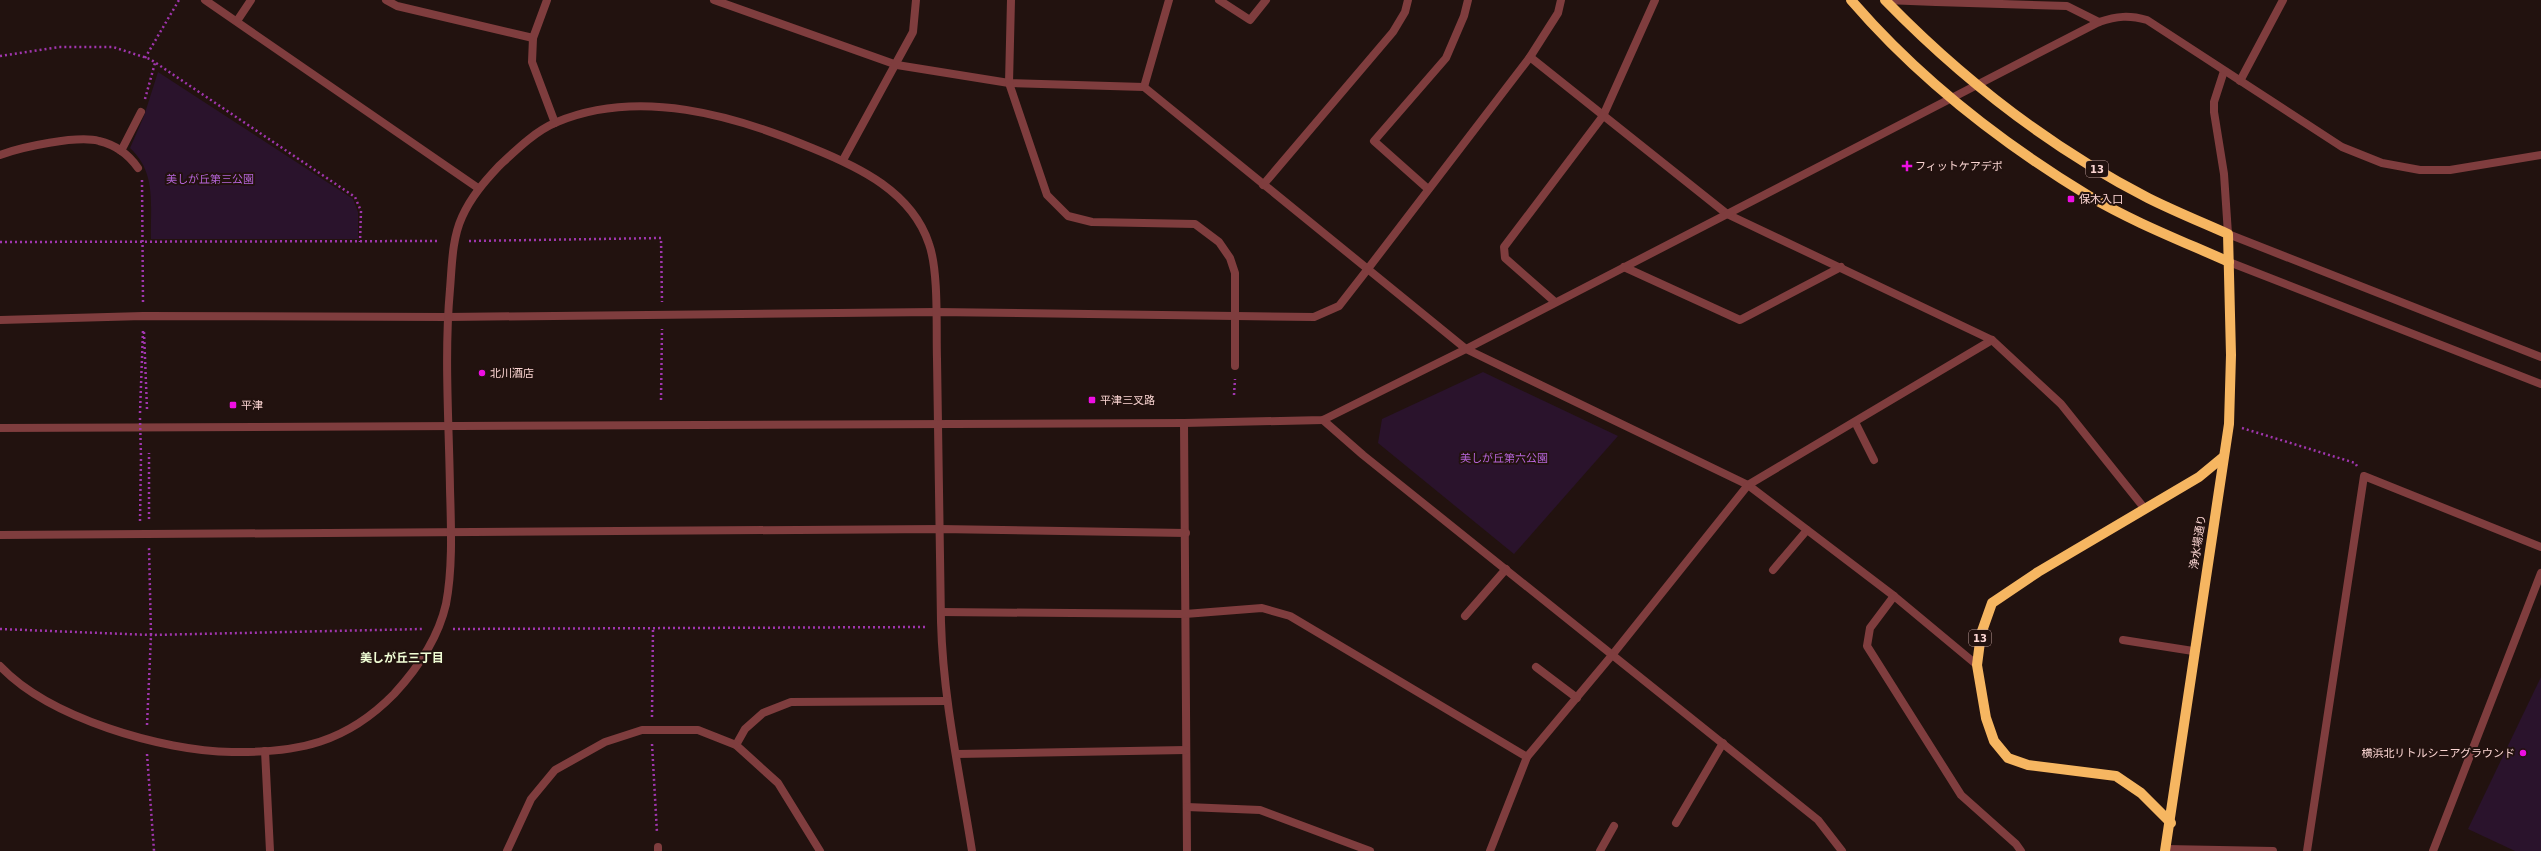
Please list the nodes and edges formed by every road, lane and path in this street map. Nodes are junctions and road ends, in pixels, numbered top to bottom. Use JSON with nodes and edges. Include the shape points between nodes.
{"nodes":[{"id":1,"x":179,"y":0,"type":"edge"},
{"id":2,"x":205,"y":0,"type":"edge"},
{"id":3,"x":251,"y":0,"type":"edge"},
{"id":4,"x":386,"y":0,"type":"edge"},
{"id":5,"x":547,"y":0,"type":"edge"},
{"id":6,"x":714,"y":0,"type":"edge"},
{"id":7,"x":916,"y":0,"type":"edge"},
{"id":8,"x":1011,"y":0,"type":"edge"},
{"id":9,"x":1169,"y":0,"type":"edge"},
{"id":10,"x":1219,"y":0,"type":"edge"},
{"id":11,"x":1266,"y":0,"type":"edge"},
{"id":12,"x":1408,"y":0,"type":"edge"},
{"id":13,"x":1468,"y":0,"type":"edge"},
{"id":14,"x":1561,"y":0,"type":"edge"},
{"id":15,"x":1655,"y":0,"type":"edge"},
{"id":16,"x":1851,"y":0,"type":"edge"},
{"id":17,"x":1885,"y":0,"type":"edge"},
{"id":18,"x":2283,"y":0,"type":"edge"},
{"id":19,"x":2068,"y":3,"type":"edge"},
{"id":20,"x":237,"y":21,"type":"junction"},
{"id":21,"x":2099,"y":22,"type":"junction"},
{"id":22,"x":533,"y":38,"type":"junction"},
{"id":23,"x":0,"y":56,"type":"edge"},
{"id":24,"x":1530,"y":57,"type":"junction"},
{"id":25,"x":145,"y":58,"type":"junction"},
{"id":26,"x":155,"y":63,"type":"junction"},
{"id":27,"x":896,"y":64,"type":"junction"},
{"id":28,"x":2224,"y":71,"type":"junction"},
{"id":29,"x":2240,"y":82,"type":"junction"},
{"id":30,"x":1009,"y":83,"type":"junction"},
{"id":31,"x":1144,"y":87,"type":"junction"},
{"id":32,"x":1977,"y":87,"type":"junction"},
{"id":33,"x":1950,"y":100,"type":"junction"},
{"id":34,"x":141,"y":112,"type":"joint"},
{"id":35,"x":1603,"y":116,"type":"junction"},
{"id":36,"x":555,"y":123,"type":"junction"},
{"id":37,"x":121,"y":151,"type":"junction"},
{"id":38,"x":0,"y":155,"type":"edge"},
{"id":39,"x":2541,"y":155,"type":"edge"},
{"id":40,"x":843,"y":160,"type":"junction"},
{"id":41,"x":138,"y":168,"type":"joint"},
{"id":42,"x":1264,"y":185,"type":"junction"},
{"id":43,"x":478,"y":188,"type":"junction"},
{"id":44,"x":1428,"y":189,"type":"junction"},
{"id":45,"x":1727,"y":214,"type":"junction"},
{"id":46,"x":2228,"y":234,"type":"junction"},
{"id":47,"x":142,"y":241,"type":"junction"},
{"id":48,"x":454,"y":241,"type":"junction"},
{"id":49,"x":0,"y":242,"type":"edge"},
{"id":50,"x":360,"y":242,"type":"junction"},
{"id":51,"x":2229,"y":262,"type":"junction"},
{"id":52,"x":1624,"y":267,"type":"junction"},
{"id":53,"x":1841,"y":267,"type":"junction"},
{"id":54,"x":1367,"y":270,"type":"junction"},
{"id":55,"x":1555,"y":302,"type":"junction"},
{"id":56,"x":143,"y":310,"type":"dead end"},
{"id":57,"x":936,"y":312,"type":"junction"},
{"id":58,"x":662,"y":314,"type":"junction"},
{"id":59,"x":1236,"y":316,"type":"junction"},
{"id":60,"x":448,"y":318,"type":"junction"},
{"id":61,"x":0,"y":320,"type":"edge"},
{"id":62,"x":1992,"y":340,"type":"junction"},
{"id":63,"x":1466,"y":349,"type":"junction"},
{"id":64,"x":2541,"y":357,"type":"edge"},
{"id":65,"x":1235,"y":366,"type":"dead end"},
{"id":66,"x":2541,"y":384,"type":"edge"},
{"id":67,"x":661,"y":400,"type":"dead end"},
{"id":68,"x":147,"y":409,"type":"dead end"},
{"id":69,"x":1323,"y":420,"type":"junction"},
{"id":70,"x":1855,"y":422,"type":"junction"},
{"id":71,"x":1184,"y":423,"type":"junction"},
{"id":72,"x":940,"y":424,"type":"junction"},
{"id":73,"x":2229,"y":424,"type":"junction"},
{"id":74,"x":448,"y":425,"type":"junction"},
{"id":75,"x":0,"y":428,"type":"edge"},
{"id":76,"x":150,"y":453,"type":"dead end"},
{"id":77,"x":2222,"y":458,"type":"junction"},
{"id":78,"x":1874,"y":460,"type":"dead end"},
{"id":79,"x":2364,"y":476,"type":"junction"},
{"id":80,"x":1748,"y":485,"type":"junction"},
{"id":81,"x":2145,"y":509,"type":"junction"},
{"id":82,"x":140,"y":520,"type":"dead end"},
{"id":83,"x":149,"y":526,"type":"dead end"},
{"id":84,"x":940,"y":529,"type":"junction"},
{"id":85,"x":1807,"y":530,"type":"junction"},
{"id":86,"x":451,"y":533,"type":"junction"},
{"id":87,"x":1186,"y":533,"type":"junction"},
{"id":88,"x":0,"y":535,"type":"edge"},
{"id":89,"x":149,"y":542,"type":"dead end"},
{"id":90,"x":2541,"y":547,"type":"edge"},
{"id":91,"x":1506,"y":569,"type":"junction"},
{"id":92,"x":1773,"y":570,"type":"dead end"},
{"id":93,"x":2541,"y":573,"type":"edge"},
{"id":94,"x":1894,"y":596,"type":"junction"},
{"id":95,"x":941,"y":612,"type":"junction"},
{"id":96,"x":1185,"y":614,"type":"junction"},
{"id":97,"x":1465,"y":616,"type":"dead end"},
{"id":98,"x":941,"y":627,"type":"junction"},
{"id":99,"x":653,"y":628,"type":"junction"},
{"id":100,"x":0,"y":629,"type":"edge"},
{"id":101,"x":437,"y":629,"type":"junction"},
{"id":102,"x":150,"y":635,"type":"junction"},
{"id":103,"x":2123,"y":640,"type":"dead end"},
{"id":104,"x":2193,"y":650,"type":"junction"},
{"id":105,"x":1613,"y":654,"type":"junction"},
{"id":106,"x":1978,"y":665,"type":"junction"},
{"id":107,"x":0,"y":666,"type":"edge"},
{"id":108,"x":1536,"y":667,"type":"dead end"},
{"id":109,"x":1577,"y":698,"type":"junction"},
{"id":110,"x":946,"y":700,"type":"junction"},
{"id":111,"x":652,"y":730,"type":"junction"},
{"id":112,"x":146,"y":740,"type":"junction"},
{"id":113,"x":1722,"y":743,"type":"junction"},
{"id":114,"x":736,"y":745,"type":"junction"},
{"id":115,"x":1186,"y":750,"type":"junction"},
{"id":116,"x":265,"y":751,"type":"junction"},
{"id":117,"x":956,"y":754,"type":"junction"},
{"id":118,"x":1527,"y":757,"type":"junction"},
{"id":119,"x":1187,"y":808,"type":"junction"},
{"id":120,"x":1676,"y":823,"type":"dead end"},
{"id":121,"x":2171,"y":823,"type":"junction"},
{"id":122,"x":1614,"y":826,"type":"dead end"},
{"id":123,"x":658,"y":849,"type":"edge"},
{"id":124,"x":2166,"y":850,"type":"edge"},
{"id":125,"x":154,"y":851,"type":"edge"},
{"id":126,"x":270,"y":851,"type":"edge"},
{"id":127,"x":507,"y":851,"type":"edge"},
{"id":128,"x":820,"y":851,"type":"edge"},
{"id":129,"x":972,"y":851,"type":"edge"},
{"id":130,"x":1187,"y":851,"type":"edge"},
{"id":131,"x":1370,"y":851,"type":"edge"},
{"id":132,"x":1490,"y":851,"type":"edge"},
{"id":133,"x":1600,"y":851,"type":"edge"},
{"id":134,"x":1842,"y":851,"type":"edge"},
{"id":135,"x":2021,"y":851,"type":"edge"},
{"id":136,"x":2273,"y":851,"type":"edge"},
{"id":137,"x":2307,"y":851,"type":"edge"},
{"id":138,"x":2433,"y":851,"type":"edge"}],
"edges":[{"from":1,"to":25,"type":"path"},
{"from":2,"to":20,"type":"street"},
{"from":3,"to":20,"type":"street"},
{"from":4,"to":22,"type":"street","via":[[396,6]]},
{"from":5,"to":22,"type":"street"},
{"from":6,"to":27,"type":"street"},
{"from":7,"to":27,"type":"street","via":[[913,32]]},
{"from":8,"to":30,"type":"street"},
{"from":9,"to":31,"type":"street"},
{"from":10,"to":11,"type":"street","via":[[1250,20]]},
{"from":12,"to":42,"type":"street","via":[[1405,12],[1393,32]]},
{"from":13,"to":44,"type":"street","via":[[1446,58],[1374,140]]},
{"from":14,"to":24,"type":"street","via":[[1558,13]]},
{"from":15,"to":35,"type":"street"},
{"from":16,"to":33,"type":"main road","number":"13","via":[[1889,42]]},
{"from":17,"to":19,"type":"street"},
{"from":17,"to":32,"type":"main road","number":"13"},
{"from":18,"to":29,"type":"street"},
{"from":19,"to":21,"type":"street"},
{"from":20,"to":43,"type":"street"},
{"from":21,"to":28,"type":"street","via":[[2115,16],[2131,15],[2148,20]]},
{"from":21,"to":32,"type":"street"},
{"from":22,"to":36,"type":"street","via":[[532,62]]},
{"from":23,"to":25,"type":"path","via":[[59,47],[113,47]]},
{"from":24,"to":35,"type":"street"},
{"from":24,"to":44,"type":"street"},
{"from":25,"to":26,"type":"path"},
{"from":26,"to":34,"type":"path"},
{"from":26,"to":50,"type":"path","via":[[355,197],[362,211]]},
{"from":27,"to":30,"type":"street"},
{"from":27,"to":40,"type":"street"},
{"from":28,"to":29,"type":"street"},
{"from":28,"to":46,"type":"street","via":[[2214,102],[2214,112],[2224,174]]},
{"from":29,"to":39,"type":"street","via":[[2342,147],[2382,163],[2420,170],[2450,170]]},
{"from":30,"to":31,"type":"street"},
{"from":30,"to":59,"type":"street","via":[[1047,195],[1068,216],[1092,222],[1195,224],[1219,242],[1230,258],[1235,273]]},
{"from":31,"to":42,"type":"street"},
{"from":32,"to":33,"type":"street"},
{"from":32,"to":46,"type":"main road","number":"13","via":[[2022,121],[2107,175],[2148,198]]},
{"from":33,"to":45,"type":"street"},
{"from":33,"to":51,"type":"main road","number":"13","via":[[2089,196]]},
{"from":34,"to":37,"type":"street"},
{"from":35,"to":45,"type":"street"},
{"from":35,"to":55,"type":"street","via":[[1504,247],[1505,258]]},
{"from":36,"to":40,"type":"street","via":[[600,110],[652,107],[704,111],[766,128]]},
{"from":36,"to":43,"type":"street","via":[[518,147]]},
{"from":37,"to":38,"type":"street","via":[[99,140],[63,141]]},
{"from":37,"to":41,"type":"street","via":[[129,156]]},
{"from":40,"to":57,"type":"street","via":[[873,177],[899,198],[920,222],[931,249]]},
{"from":41,"to":47,"type":"path","via":[[144,185]]},
{"from":42,"to":54,"type":"street"},
{"from":43,"to":48,"type":"street","via":[[462,217]]},
{"from":44,"to":54,"type":"street"},
{"from":45,"to":52,"type":"street"},
{"from":45,"to":53,"type":"street"},
{"from":46,"to":51,"type":"main road","name":"浄水場通り"},
{"from":46,"to":64,"type":"street"},
{"from":47,"to":49,"type":"path"},
{"from":47,"to":50,"type":"path"},
{"from":47,"to":56,"type":"path"},
{"from":48,"to":50,"type":"path"},
{"from":48,"to":58,"type":"path","via":[[661,238]]},
{"from":48,"to":60,"type":"street"},
{"from":51,"to":66,"type":"street"},
{"from":51,"to":73,"type":"main road","name":"浄水場通り"},
{"from":52,"to":53,"type":"street","via":[[1740,320]]},
{"from":52,"to":55,"type":"street"},
{"from":53,"to":62,"type":"street"},
{"from":54,"to":59,"type":"street","via":[[1339,306],[1314,317]]},
{"from":54,"to":63,"type":"street"},
{"from":55,"to":63,"type":"street"},
{"from":57,"to":58,"type":"street"},
{"from":57,"to":59,"type":"street"},
{"from":57,"to":72,"type":"street"},
{"from":58,"to":60,"type":"street"},
{"from":58,"to":67,"type":"path"},
{"from":59,"to":65,"type":"street"},
{"from":60,"to":61,"type":"street","via":[[143,316]]},
{"from":60,"to":74,"type":"street"},
{"from":62,"to":70,"type":"street"},
{"from":62,"to":81,"type":"street","via":[[2061,404]]},
{"from":63,"to":69,"type":"street"},
{"from":63,"to":80,"type":"street"},
{"from":68,"to":82,"type":"path","bridge":true,"via":[[143,327]]},
{"from":69,"to":71,"type":"street"},
{"from":69,"to":91,"type":"street"},
{"from":70,"to":78,"type":"street"},
{"from":70,"to":80,"type":"street"},
{"from":71,"to":72,"type":"street"},
{"from":71,"to":87,"type":"street"},
{"from":72,"to":74,"type":"street"},
{"from":72,"to":84,"type":"street"},
{"from":73,"to":77,"type":"main road","name":"浄水場通り"},
{"from":73,"to":79,"type":"path","via":[[2355,463]]},
{"from":74,"to":75,"type":"street"},
{"from":74,"to":86,"type":"street"},
{"from":76,"to":83,"type":"path"},
{"from":77,"to":81,"type":"main road","number":"13","via":[[2199,477]]},
{"from":77,"to":104,"type":"main road","name":"浄水場通り"},
{"from":79,"to":90,"type":"street"},
{"from":79,"to":137,"type":"street"},
{"from":80,"to":85,"type":"street"},
{"from":80,"to":105,"type":"street"},
{"from":81,"to":106,"type":"main road","number":"13","via":[[2038,572],[1992,603],[1981,634]]},
{"from":84,"to":86,"type":"street"},
{"from":84,"to":87,"type":"street"},
{"from":84,"to":95,"type":"street"},
{"from":85,"to":92,"type":"street"},
{"from":85,"to":94,"type":"street"},
{"from":86,"to":88,"type":"street"},
{"from":86,"to":101,"type":"street","via":[[446,602]]},
{"from":87,"to":96,"type":"street"},
{"from":89,"to":102,"type":"path"},
{"from":91,"to":97,"type":"street"},
{"from":91,"to":105,"type":"street"},
{"from":93,"to":138,"type":"street"},
{"from":94,"to":106,"type":"street"},
{"from":94,"to":135,"type":"street","via":[[1870,628],[1868,646],[1961,796]]},
{"from":95,"to":96,"type":"street"},
{"from":95,"to":98,"type":"street"},
{"from":96,"to":115,"type":"street"},
{"from":96,"to":118,"type":"street","via":[[1262,608],[1290,616]]},
{"from":98,"to":99,"type":"path"},
{"from":98,"to":110,"type":"street"},
{"from":99,"to":101,"type":"path"},
{"from":99,"to":111,"type":"path"},
{"from":100,"to":102,"type":"path"},
{"from":101,"to":102,"type":"path"},
{"from":101,"to":116,"type":"street","via":[[430,647],[412,674],[381,707],[342,734],[312,746]]},
{"from":102,"to":112,"type":"path"},
{"from":103,"to":104,"type":"street"},
{"from":104,"to":121,"type":"main road","name":"浄水場通り"},
{"from":105,"to":109,"type":"street"},
{"from":105,"to":113,"type":"street"},
{"from":106,"to":121,"type":"main road","number":"13","via":[[1986,718],[1994,741],[2008,758],[2028,765],[2116,776],[2141,793]]},
{"from":107,"to":112,"type":"street","via":[[17,684],[49,704]]},
{"from":108,"to":109,"type":"street"},
{"from":109,"to":118,"type":"street"},
{"from":110,"to":114,"type":"street","via":[[791,702],[763,713],[745,729]]},
{"from":110,"to":117,"type":"street"},
{"from":111,"to":114,"type":"street","via":[[698,730]]},
{"from":111,"to":123,"type":"path"},
{"from":111,"to":127,"type":"street","via":[[642,730],[605,742],[555,770],[531,798]]},
{"from":112,"to":116,"type":"street","via":[[225,752]]},
{"from":112,"to":125,"type":"path"},
{"from":113,"to":120,"type":"street"},
{"from":113,"to":134,"type":"street","via":[[1818,820]]},
{"from":114,"to":128,"type":"street","via":[[778,783]]},
{"from":115,"to":117,"type":"street"},
{"from":115,"to":119,"type":"street"},
{"from":116,"to":126,"type":"street"},
{"from":117,"to":129,"type":"street"},
{"from":118,"to":132,"type":"street"},
{"from":119,"to":130,"type":"street"},
{"from":119,"to":131,"type":"street","via":[[1260,810]]},
{"from":121,"to":124,"type":"main road","name":"浄水場通り"},
{"from":122,"to":133,"type":"street"},
{"from":124,"to":136,"type":"street"}]}
